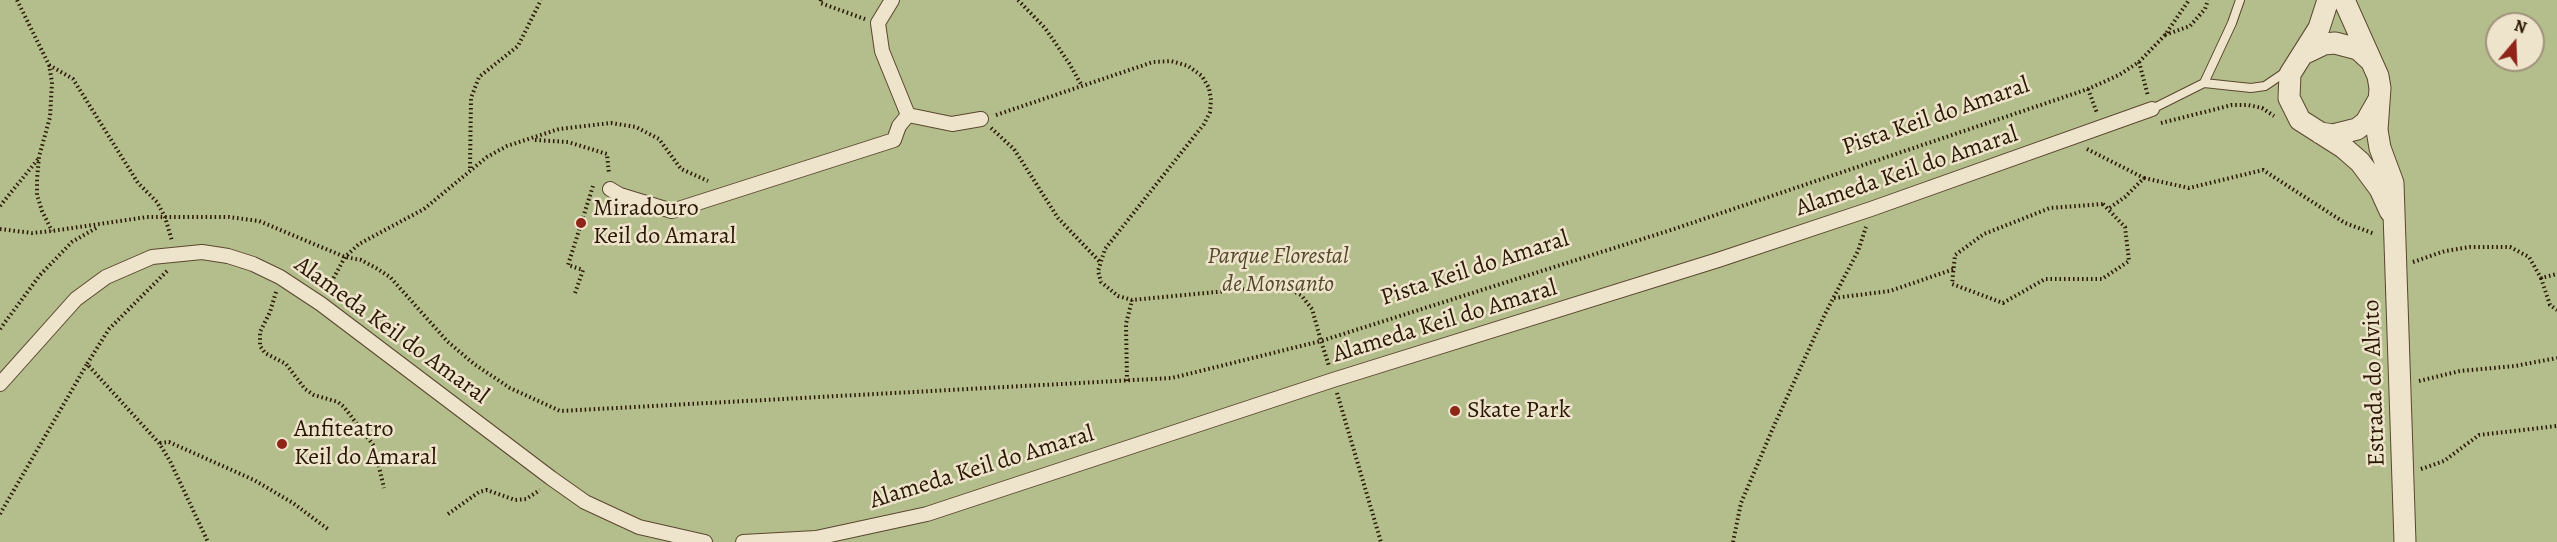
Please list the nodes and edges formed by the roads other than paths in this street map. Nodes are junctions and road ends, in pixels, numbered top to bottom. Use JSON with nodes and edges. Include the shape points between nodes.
{"nodes":[{"id":1,"x":892,"y":0,"type":"edge"},
{"id":2,"x":2240,"y":0,"type":"edge"},
{"id":3,"x":2328,"y":0,"type":"edge"},
{"id":4,"x":2344,"y":0,"type":"edge"},
{"id":5,"x":2300,"y":58,"type":"junction"},
{"id":6,"x":2374,"y":66,"type":"junction"},
{"id":7,"x":2204,"y":83,"type":"junction"},
{"id":8,"x":2378,"y":100,"type":"junction"},
{"id":9,"x":2152,"y":109,"type":"joint"},
{"id":10,"x":908,"y":116,"type":"junction"},
{"id":11,"x":981,"y":119,"type":"road end"},
{"id":12,"x":2320,"y":133,"type":"junction"},
{"id":13,"x":610,"y":189,"type":"dead end"},
{"id":14,"x":2389,"y":229,"type":"junction"},
{"id":15,"x":0,"y":384,"type":"edge"},
{"id":16,"x":705,"y":542,"type":"edge"},
{"id":17,"x":743,"y":542,"type":"edge"},
{"id":18,"x":2405,"y":542,"type":"edge"}],
"edges":[{"from":1,"to":10,"type":"street","via":[[878,23],[882,51]]},
{"from":2,"to":7,"type":"lane"},
{"from":3,"to":5,"type":"street","name":"Estrada do Alvito","via":[[2324,18]]},
{"from":4,"to":6,"type":"street","name":"Estrada do Alvito"},
{"from":5,"to":6,"type":"street","via":[[2324,44],[2347,45],[2367,56]]},
{"from":5,"to":7,"type":"lane","via":[[2265,86]]},
{"from":5,"to":12,"type":"street","name":"Estrada do Alvito","via":[[2288,86],[2293,110],[2309,128]]},
{"from":6,"to":8,"type":"street","name":"Estrada do Alvito","via":[[2380,88]]},
{"from":7,"to":9,"type":"lane"},
{"from":8,"to":12,"type":"street","via":[[2366,122],[2356,129],[2339,134]]},
{"from":8,"to":14,"type":"street","name":"Estrada do Alvito","via":[[2380,148],[2393,183]]},
{"from":9,"to":17,"type":"street","name":"Alameda Keil do Amaral","via":[[1718,260],[1333,380],[927,514],[816,537]]},
{"from":10,"to":11,"type":"street","via":[[952,124]]},
{"from":10,"to":13,"type":"street","via":[[894,140],[672,212]]},
{"from":12,"to":14,"type":"street","name":"Estrada do Alvito","via":[[2344,148],[2372,176],[2380,189]]},
{"from":14,"to":18,"type":"street","name":"Estrada do Alvito","via":[[2397,262]]},
{"from":15,"to":16,"type":"street","name":"Alameda Keil do Amaral","via":[[83,294],[106,277],[152,257],[201,252],[228,256],[280,276],[321,304],[585,502],[639,527]]}]}
